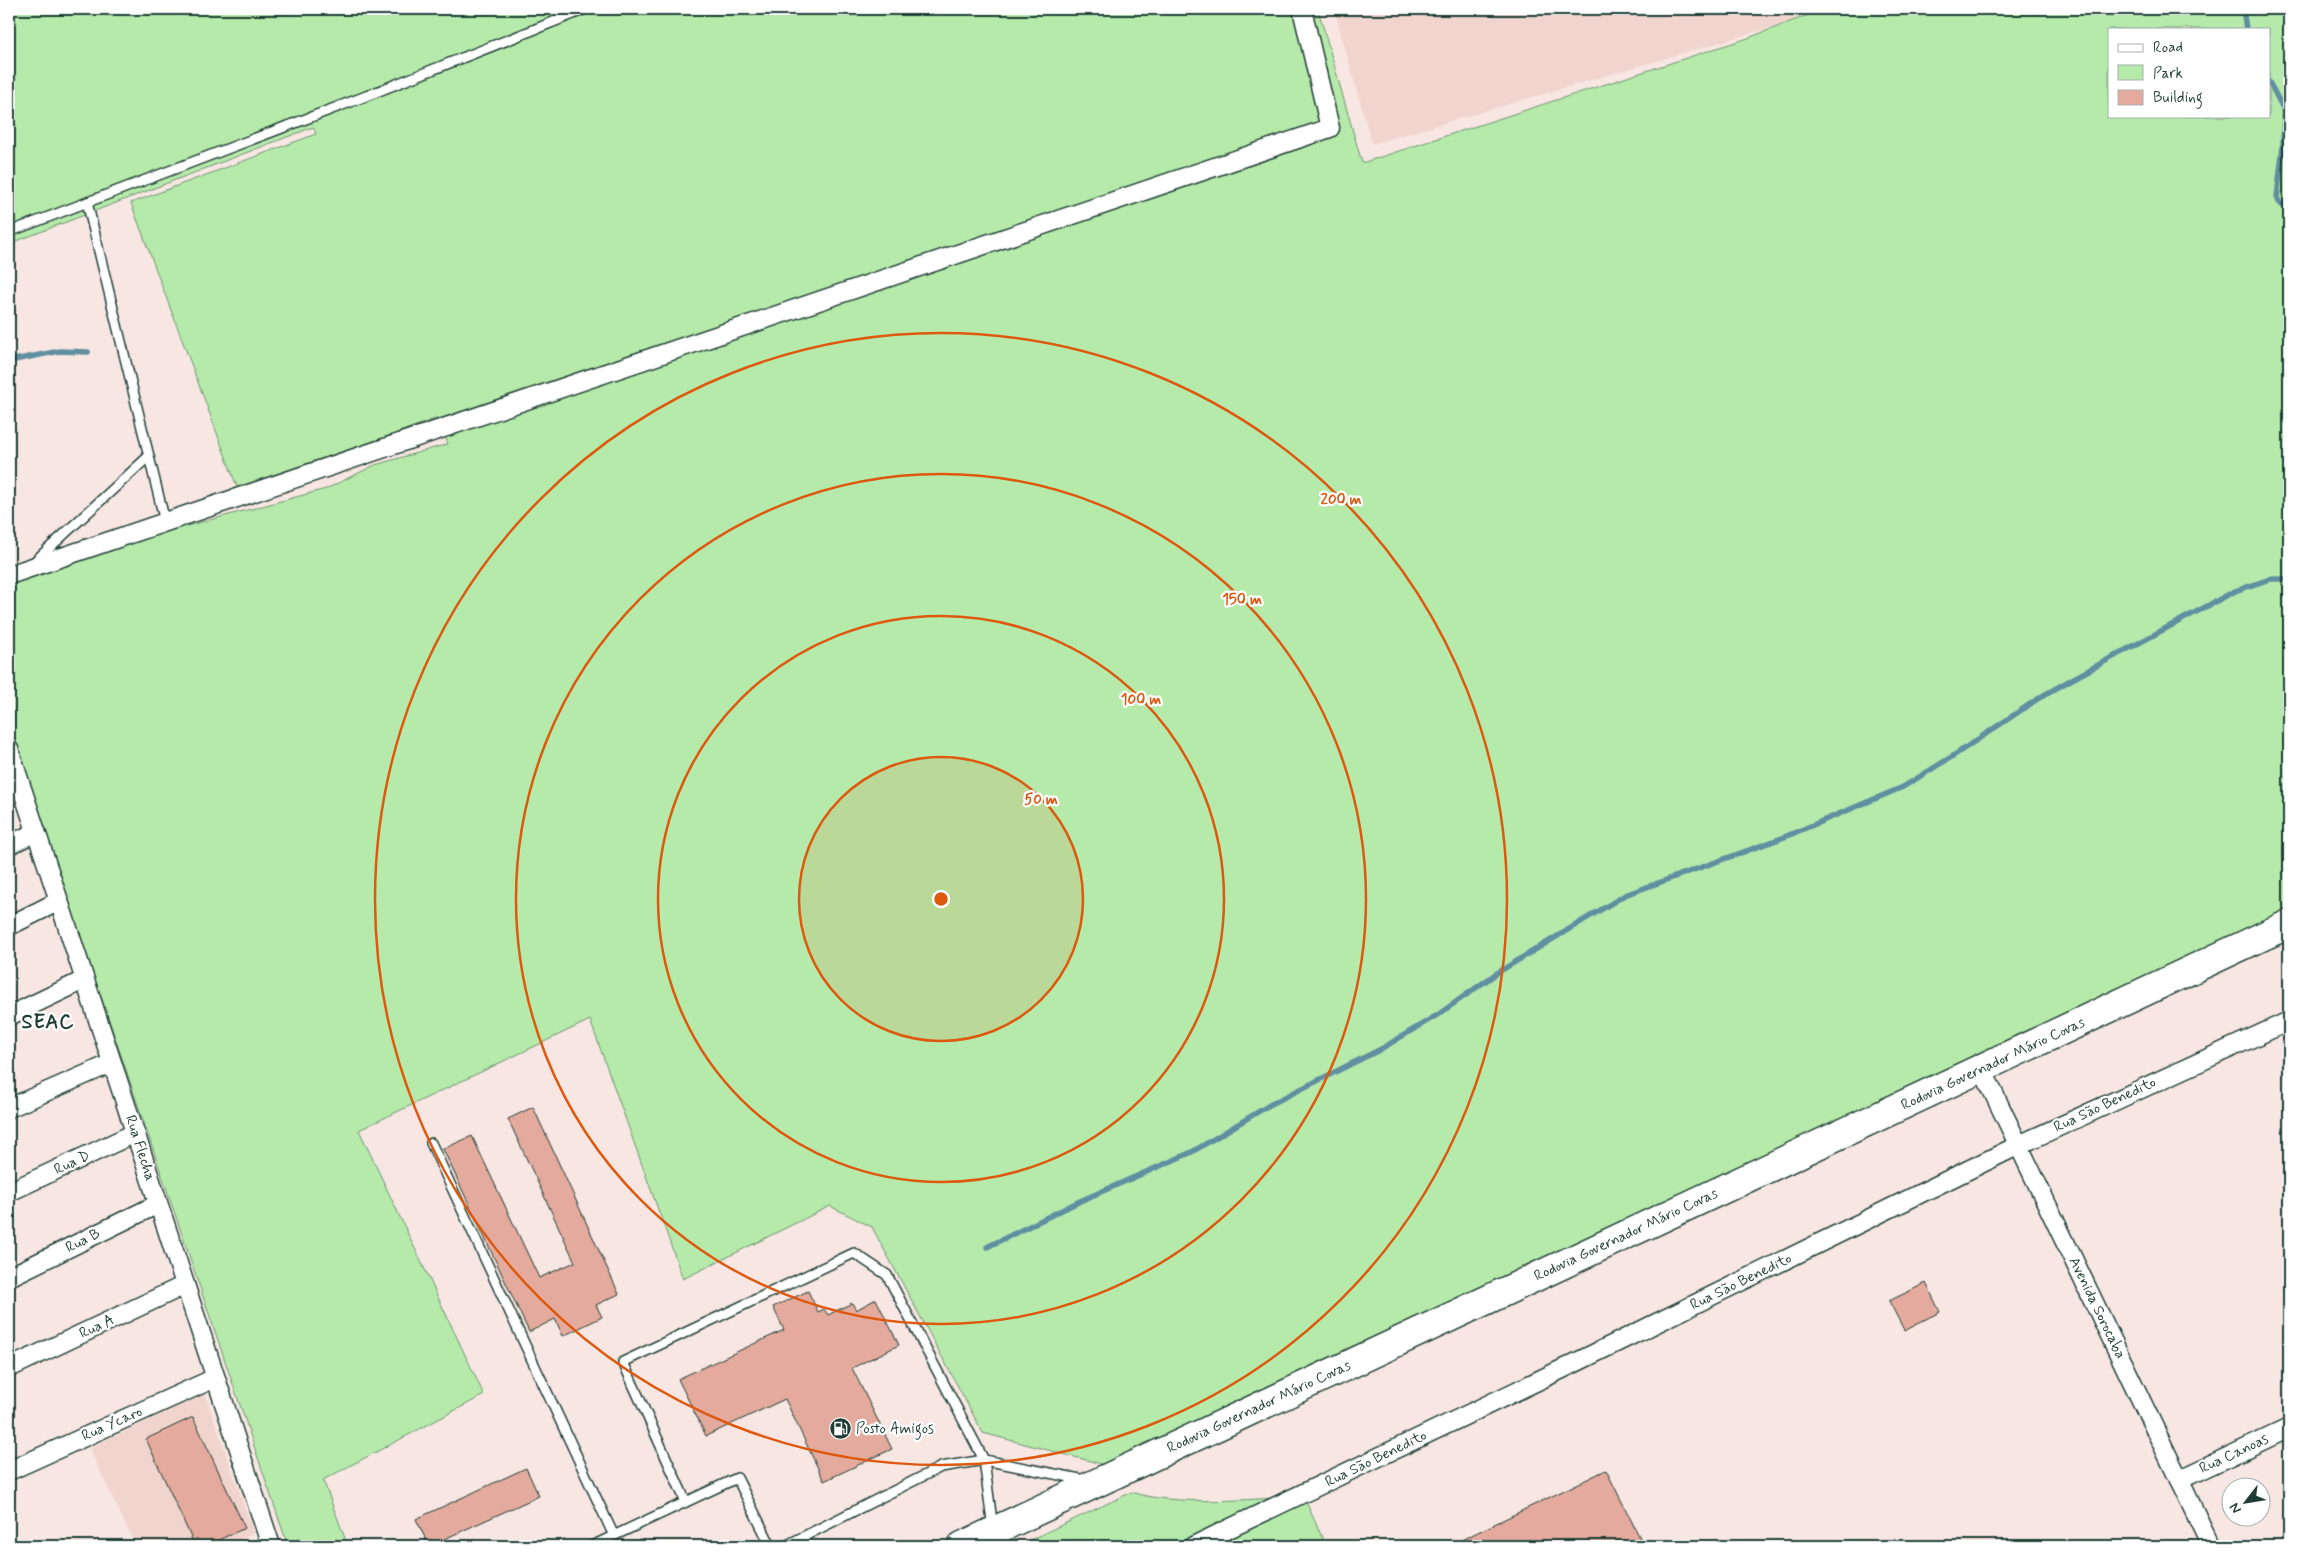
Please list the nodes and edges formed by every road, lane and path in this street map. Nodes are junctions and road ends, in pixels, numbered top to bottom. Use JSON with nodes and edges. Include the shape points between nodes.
{"nodes":[{"id":1,"x":586,"y":9,"type":"edge"},
{"id":2,"x":1302,"y":9,"type":"edge"},
{"id":3,"x":87,"y":202,"type":"junction"},
{"id":4,"x":9,"y":232,"type":"edge"},
{"id":5,"x":149,"y":456,"type":"junction"},
{"id":6,"x":165,"y":522,"type":"junction"},
{"id":7,"x":26,"y":569,"type":"junction"},
{"id":8,"x":9,"y":575,"type":"edge"},
{"id":9,"x":9,"y":752,"type":"edge"},
{"id":10,"x":36,"y":832,"type":"junction"},
{"id":11,"x":9,"y":845,"type":"edge"},
{"id":12,"x":59,"y":901,"type":"junction"},
{"id":13,"x":2289,"y":924,"type":"edge"},
{"id":14,"x":9,"y":926,"type":"edge"},
{"id":15,"x":84,"y":980,"type":"junction"},
{"id":16,"x":9,"y":1016,"type":"edge"},
{"id":17,"x":2289,"y":1021,"type":"edge"},
{"id":18,"x":112,"y":1063,"type":"junction"},
{"id":19,"x":1982,"y":1070,"type":"junction"},
{"id":20,"x":9,"y":1108,"type":"edge"},
{"id":21,"x":135,"y":1133,"type":"junction"},
{"id":22,"x":432,"y":1143,"type":"dead end"},
{"id":23,"x":2019,"y":1145,"type":"junction"},
{"id":24,"x":9,"y":1192,"type":"edge"},
{"id":25,"x":158,"y":1204,"type":"junction"},
{"id":26,"x":9,"y":1277,"type":"edge"},
{"id":27,"x":185,"y":1285,"type":"junction"},
{"id":28,"x":9,"y":1368,"type":"edge"},
{"id":29,"x":215,"y":1378,"type":"junction"},
{"id":30,"x":2289,"y":1428,"type":"edge"},
{"id":31,"x":984,"y":1460,"type":"junction"},
{"id":32,"x":9,"y":1471,"type":"edge"},
{"id":33,"x":2179,"y":1480,"type":"junction"},
{"id":34,"x":1100,"y":1483,"type":"junction"},
{"id":35,"x":686,"y":1502,"type":"junction"},
{"id":36,"x":993,"y":1532,"type":"junction"},
{"id":37,"x":614,"y":1536,"type":"junction"},
{"id":38,"x":266,"y":1545,"type":"edge"},
{"id":39,"x":592,"y":1546,"type":"edge"},
{"id":40,"x":771,"y":1546,"type":"edge"},
{"id":41,"x":786,"y":1546,"type":"edge"},
{"id":42,"x":962,"y":1546,"type":"edge"},
{"id":43,"x":1193,"y":1546,"type":"edge"},
{"id":44,"x":2211,"y":1546,"type":"edge"}],
"edges":[{"from":1,"to":3,"type":"lane"},
{"from":2,"to":6,"type":"street","via":[[1330,128]]},
{"from":3,"to":4,"type":"lane"},
{"from":3,"to":5,"type":"lane"},
{"from":5,"to":6,"type":"lane"},
{"from":5,"to":7,"type":"lane"},
{"from":6,"to":7,"type":"street"},
{"from":7,"to":8,"type":"street"},
{"from":9,"to":10,"type":"street","name":"Rua Flecha"},
{"from":10,"to":11,"type":"street"},
{"from":10,"to":12,"type":"street","name":"Rua Flecha"},
{"from":12,"to":14,"type":"street"},
{"from":12,"to":15,"type":"street","name":"Rua Flecha"},
{"from":13,"to":19,"type":"highway","name":"Rodovia Governador Mário Covas"},
{"from":15,"to":16,"type":"street"},
{"from":15,"to":18,"type":"street","name":"Rua Flecha"},
{"from":17,"to":23,"type":"street","name":"Rua São Benedito"},
{"from":18,"to":20,"type":"street"},
{"from":18,"to":21,"type":"street","name":"Rua Flecha"},
{"from":19,"to":23,"type":"street","name":"Avenida Sorocaba"},
{"from":19,"to":34,"type":"highway","name":"Rodovia Governador Mário Covas"},
{"from":21,"to":24,"type":"street","name":"Rua D"},
{"from":21,"to":25,"type":"street","name":"Rua Flecha"},
{"from":22,"to":37,"type":"lane"},
{"from":23,"to":33,"type":"street","name":"Avenida Sorocaba"},
{"from":23,"to":43,"type":"street","name":"Rua São Benedito"},
{"from":25,"to":26,"type":"street","name":"Rua B"},
{"from":25,"to":27,"type":"street","name":"Rua Flecha"},
{"from":27,"to":28,"type":"street","name":"Rua A"},
{"from":27,"to":29,"type":"street","name":"Rua Flecha"},
{"from":29,"to":32,"type":"street","name":"Rua Ycaro"},
{"from":29,"to":38,"type":"street","name":"Rua Flecha"},
{"from":30,"to":33,"type":"street","name":"Rua Canoas"},
{"from":31,"to":34,"type":"lane"},
{"from":31,"to":35,"type":"lane","via":[[887,1275],[854,1253],[623,1362]]},
{"from":31,"to":36,"type":"lane"},
{"from":31,"to":41,"type":"lane","via":[[941,1467]]},
{"from":33,"to":44,"type":"street","name":"Avenida Sorocaba"},
{"from":34,"to":36,"type":"highway","name":"Rodovia Governador Mário Covas"},
{"from":35,"to":37,"type":"lane"},
{"from":35,"to":40,"type":"lane","via":[[737,1478]]},
{"from":36,"to":42,"type":"highway","name":"Rodovia Governador Mário Covas"},
{"from":37,"to":39,"type":"lane"}]}
